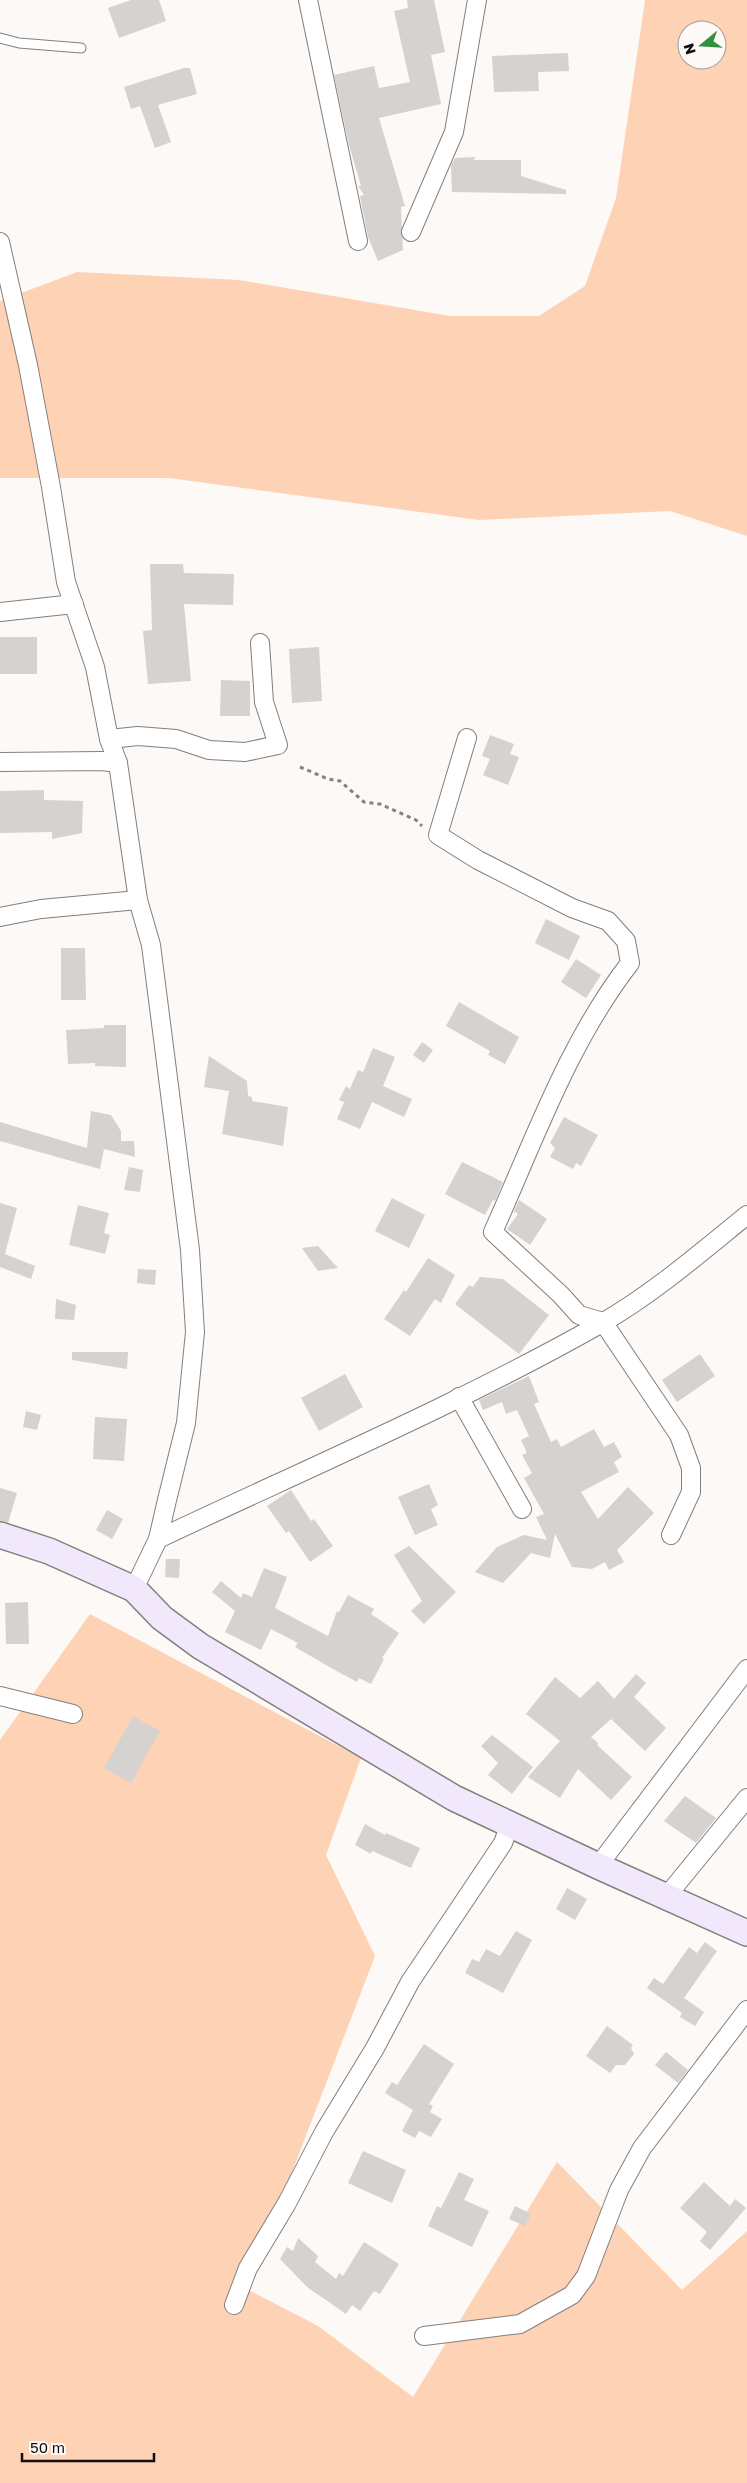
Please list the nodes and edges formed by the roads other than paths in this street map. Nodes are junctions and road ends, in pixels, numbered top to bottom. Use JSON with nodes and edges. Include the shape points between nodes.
{"nodes":[{"id":1,"x":308,"y":0,"type":"edge"},
{"id":2,"x":477,"y":0,"type":"edge"},
{"id":3,"x":0,"y":38,"type":"edge"},
{"id":4,"x":82,"y":48,"type":"dead end"},
{"id":5,"x":411,"y":232,"type":"dead end"},
{"id":6,"x":358,"y":241,"type":"dead end"},
{"id":7,"x":0,"y":242,"type":"edge"},
{"id":8,"x":74,"y":604,"type":"junction"},
{"id":9,"x":0,"y":612,"type":"edge"},
{"id":10,"x":260,"y":643,"type":"dead end"},
{"id":11,"x":467,"y":738,"type":"dead end"},
{"id":12,"x":110,"y":739,"type":"junction"},
{"id":13,"x":0,"y":762,"type":"edge"},
{"id":14,"x":118,"y":763,"type":"junction"},
{"id":15,"x":138,"y":900,"type":"junction"},
{"id":16,"x":0,"y":917,"type":"edge"},
{"id":17,"x":745,"y":1222,"type":"edge"},
{"id":18,"x":603,"y":1322,"type":"junction"},
{"id":19,"x":459,"y":1397,"type":"junction"},
{"id":20,"x":522,"y":1509,"type":"dead end"},
{"id":21,"x":0,"y":1535,"type":"edge"},
{"id":22,"x":671,"y":1536,"type":"dead end"},
{"id":23,"x":158,"y":1539,"type":"junction"},
{"id":24,"x":134,"y":1589,"type":"junction"},
{"id":25,"x":747,"y":1669,"type":"edge"},
{"id":26,"x":0,"y":1696,"type":"edge"},
{"id":27,"x":73,"y":1714,"type":"dead end"},
{"id":28,"x":747,"y":1798,"type":"edge"},
{"id":29,"x":510,"y":1824,"type":"junction"},
{"id":30,"x":598,"y":1866,"type":"junction"},
{"id":31,"x":666,"y":1896,"type":"junction"},
{"id":32,"x":747,"y":1933,"type":"edge"},
{"id":33,"x":747,"y":2010,"type":"edge"},
{"id":34,"x":234,"y":2305,"type":"dead end"},
{"id":35,"x":424,"y":2336,"type":"dead end"}],
"edges":[{"from":1,"to":6,"type":"street"},
{"from":2,"to":5,"type":"street","via":[[454,132]]},
{"from":3,"to":4,"type":"lane","via":[[20,43]]},
{"from":7,"to":8,"type":"street","via":[[35,402],[66,582]]},
{"from":8,"to":9,"type":"street"},
{"from":8,"to":12,"type":"street","via":[[95,667]]},
{"from":10,"to":12,"type":"street","via":[[264,702],[278,745],[246,752],[208,750],[176,739],[138,736]]},
{"from":11,"to":18,"type":"street","via":[[438,834],[478,860],[572,908],[608,921],[626,941],[630,963],[591,1020],[574,1052],[493,1232],[579,1315]]},
{"from":12,"to":14,"type":"street"},
{"from":13,"to":14,"type":"street"},
{"from":14,"to":15,"type":"street"},
{"from":15,"to":16,"type":"street","via":[[41,909]]},
{"from":15,"to":23,"type":"street","via":[[151,945],[190,1250],[195,1332],[186,1422]]},
{"from":17,"to":18,"type":"street"},
{"from":18,"to":19,"type":"street"},
{"from":18,"to":22,"type":"street","via":[[679,1435],[691,1468],[691,1492]]},
{"from":19,"to":20,"type":"street"},
{"from":19,"to":23,"type":"street"},
{"from":21,"to":24,"type":"street","via":[[49,1551]]},
{"from":23,"to":24,"type":"street"},
{"from":24,"to":29,"type":"street","via":[[162,1618],[200,1646],[454,1798]]},
{"from":25,"to":30,"type":"street"},
{"from":26,"to":27,"type":"street"},
{"from":28,"to":31,"type":"street"},
{"from":29,"to":30,"type":"street"},
{"from":29,"to":34,"type":"street","via":[[503,1843],[410,1982],[248,2268]]},
{"from":30,"to":31,"type":"street"},
{"from":31,"to":32,"type":"street"},
{"from":33,"to":35,"type":"street","via":[[642,2148],[619,2190],[586,2276],[572,2295],[520,2324]]}]}
